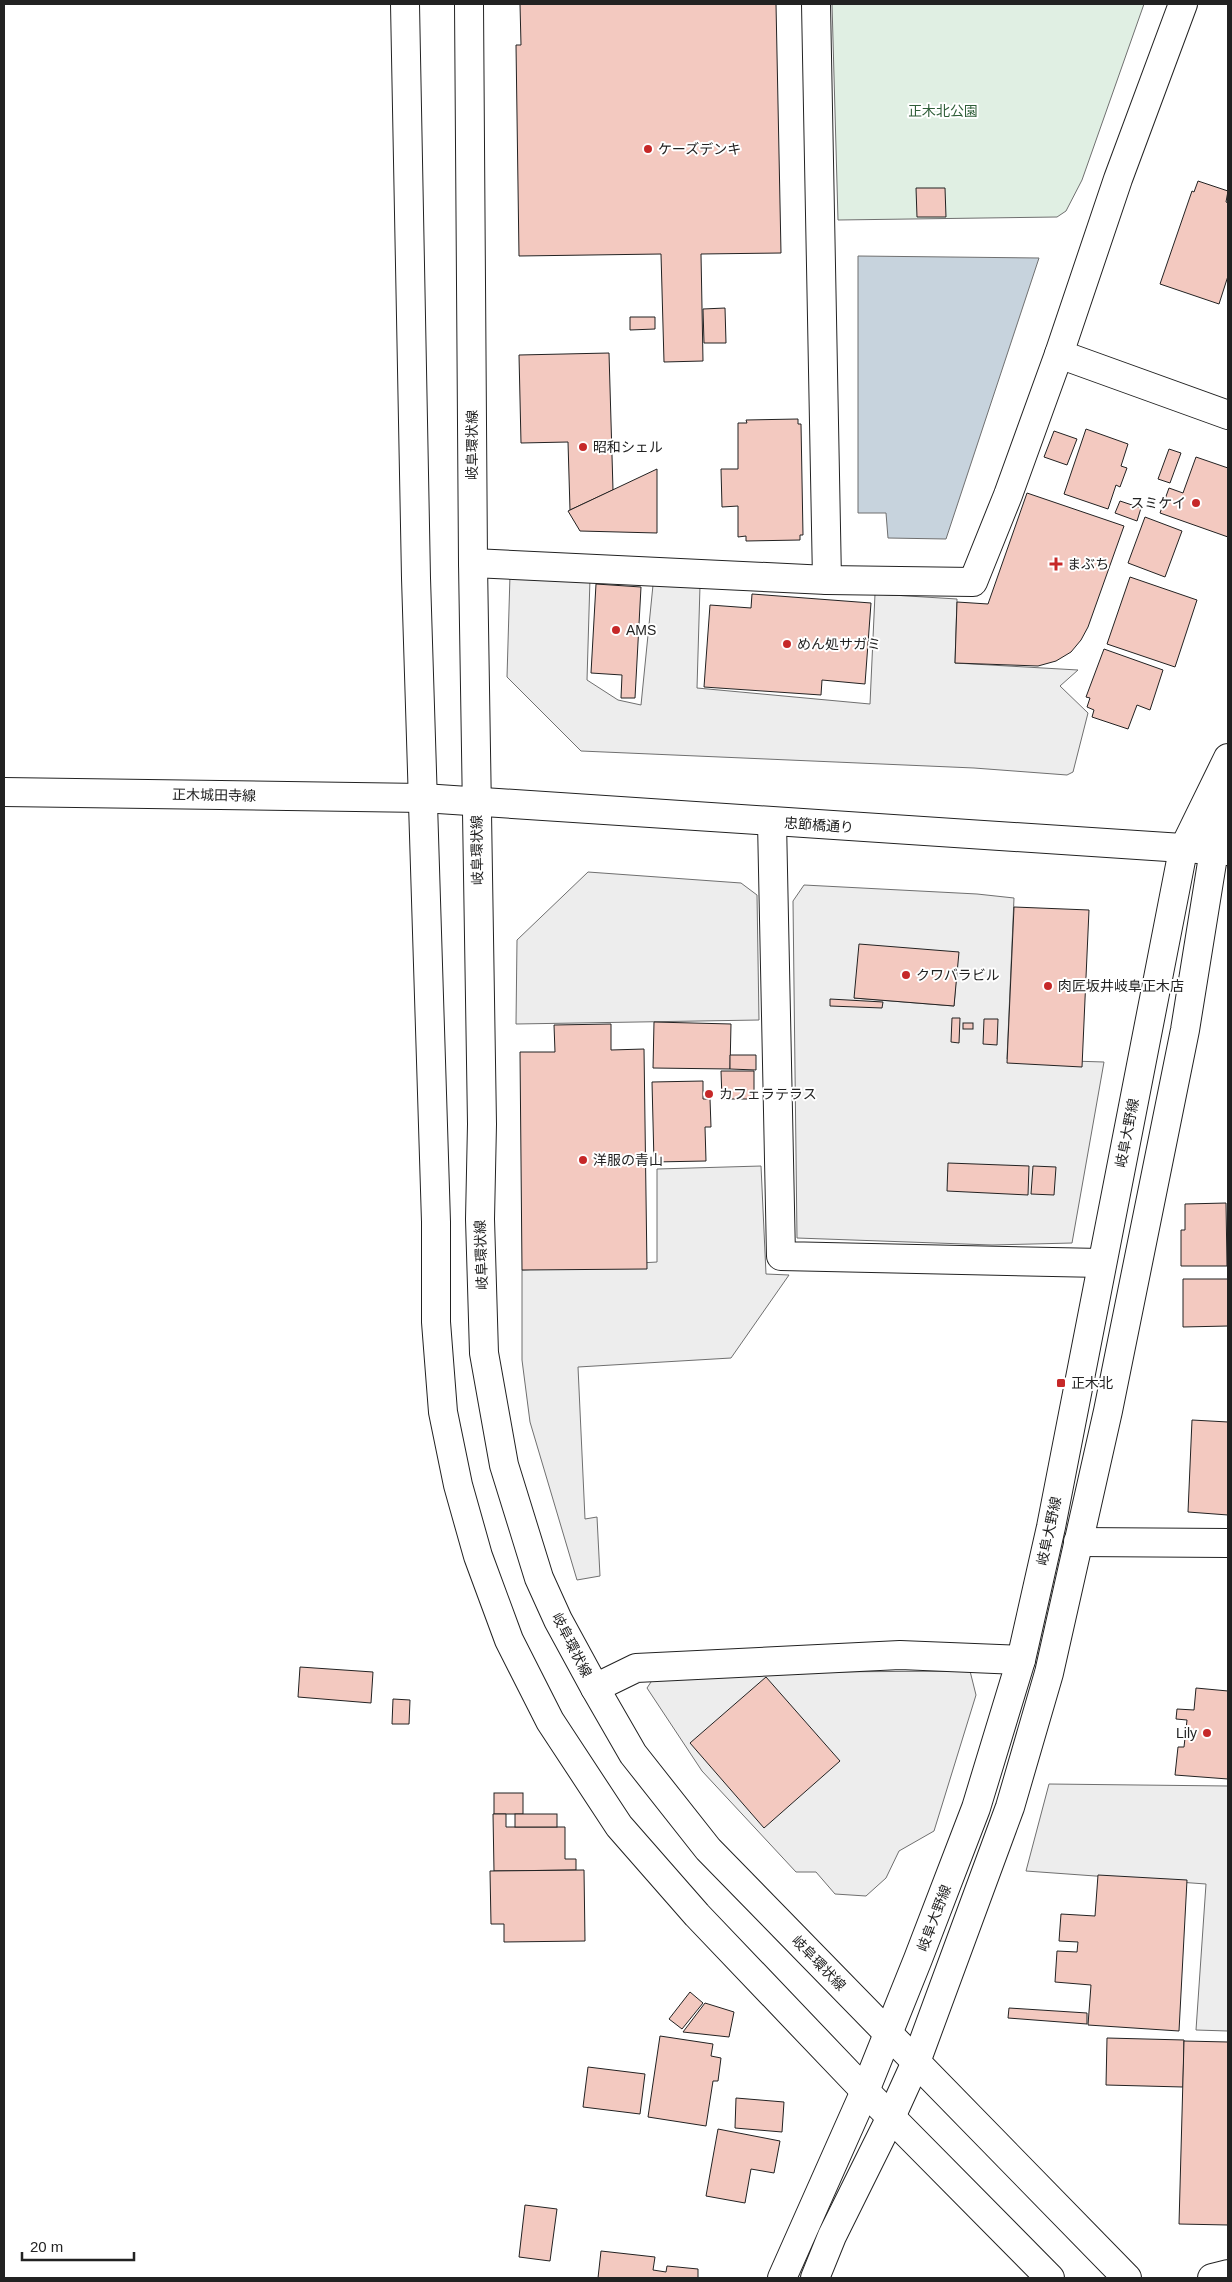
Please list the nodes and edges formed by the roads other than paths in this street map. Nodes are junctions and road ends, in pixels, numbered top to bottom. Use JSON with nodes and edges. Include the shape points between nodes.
{"nodes":[{"id":1,"x":405,"y":4,"type":"edge"},
{"id":2,"x":469,"y":4,"type":"edge"},
{"id":3,"x":816,"y":4,"type":"edge"},
{"id":4,"x":1183,"y":4,"type":"edge"},
{"id":5,"x":1059,"y":354,"type":"junction"},
{"id":6,"x":1228,"y":415,"type":"edge"},
{"id":7,"x":473,"y":563,"type":"junction"},
{"id":8,"x":827,"y":580,"type":"junction"},
{"id":9,"x":1228,"y":758,"type":"edge"},
{"id":10,"x":1228,"y":763,"type":"edge"},
{"id":11,"x":4,"y":792,"type":"edge"},
{"id":12,"x":423,"y":798,"type":"junction"},
{"id":13,"x":476,"y":801,"type":"junction"},
{"id":14,"x":772,"y":822,"type":"junction"},
{"id":15,"x":1183,"y":850,"type":"junction"},
{"id":16,"x":1222,"y":851,"type":"edge"},
{"id":17,"x":1101,"y":1263,"type":"junction"},
{"id":18,"x":1078,"y":1542,"type":"junction"},
{"id":19,"x":1228,"y":1543,"type":"edge"},
{"id":20,"x":1021,"y":1660,"type":"junction"},
{"id":21,"x":594,"y":1688,"type":"junction"},
{"id":22,"x":888,"y":2035,"type":"junction"},
{"id":23,"x":916,"y":2062,"type":"junction"},
{"id":24,"x":865,"y":2091,"type":"junction"},
{"id":25,"x":891,"y":2117,"type":"junction"},
{"id":26,"x":1228,"y":2274,"type":"edge"},
{"id":27,"x":782,"y":2278,"type":"edge"},
{"id":28,"x":815,"y":2278,"type":"edge"},
{"id":29,"x":1050,"y":2278,"type":"edge"},
{"id":30,"x":1127,"y":2278,"type":"edge"},
{"id":31,"x":1212,"y":2278,"type":"edge"}],
"edges":[{"from":1,"to":12,"type":"main road"},
{"from":2,"to":7,"type":"main road","name":"岐阜環状線"},
{"from":3,"to":8,"type":"main road"},
{"from":4,"to":5,"type":"main road","via":[[1118,179]]},
{"from":5,"to":6,"type":"main road"},
{"from":5,"to":8,"type":"main road","via":[[973,582]]},
{"from":7,"to":8,"type":"main road"},
{"from":7,"to":13,"type":"main road","name":"岐阜環状線"},
{"from":9,"to":15,"type":"main road","name":"岐阜大野線"},
{"from":10,"to":16,"type":"main road"},
{"from":11,"to":12,"type":"main road","name":"正木城田寺線"},
{"from":12,"to":13,"type":"main road","name":"忠節橋通り"},
{"from":12,"to":24,"type":"main road","via":[[436,1322],[443,1412],[458,1485],[478,1556],[509,1640],[550,1721],[619,1826],[697,1915]]},
{"from":13,"to":14,"type":"main road","name":"忠節橋通り"},
{"from":13,"to":21,"type":"main road","name":"岐阜環状線","via":[[484,1353],[504,1465],[539,1578]]},
{"from":14,"to":15,"type":"main road","name":"忠節橋通り"},
{"from":14,"to":17,"type":"main road","via":[[781,1256]]},
{"from":15,"to":16,"type":"main road","name":"忠節橋通り"},
{"from":15,"to":17,"type":"main road","name":"岐阜大野線"},
{"from":16,"to":18,"type":"main road","via":[[1112,1392]]},
{"from":17,"to":20,"type":"main road","name":"岐阜大野線","via":[[1051,1527]]},
{"from":18,"to":19,"type":"main road"},
{"from":18,"to":23,"type":"main road","via":[[1049,1673],[1010,1807]]},
{"from":20,"to":21,"type":"main road","via":[[900,1655],[636,1668]]},
{"from":20,"to":22,"type":"main road","name":"岐阜大野線","via":[[976,1808]]},
{"from":21,"to":22,"type":"main road","name":"岐阜環状線","via":[[633,1754],[708,1849]]},
{"from":22,"to":23,"type":"main road","name":"岐阜環状線"},
{"from":22,"to":24,"type":"main road","name":"岐阜大野線"},
{"from":23,"to":25,"type":"main road"},
{"from":23,"to":30,"type":"main road","name":"岐阜環状線"},
{"from":24,"to":25,"type":"main road"},
{"from":24,"to":27,"type":"main road","name":"岐阜大野線"},
{"from":25,"to":28,"type":"main road","via":[[832,2236]]},
{"from":25,"to":29,"type":"main road"},
{"from":26,"to":31,"type":"main road"}]}
